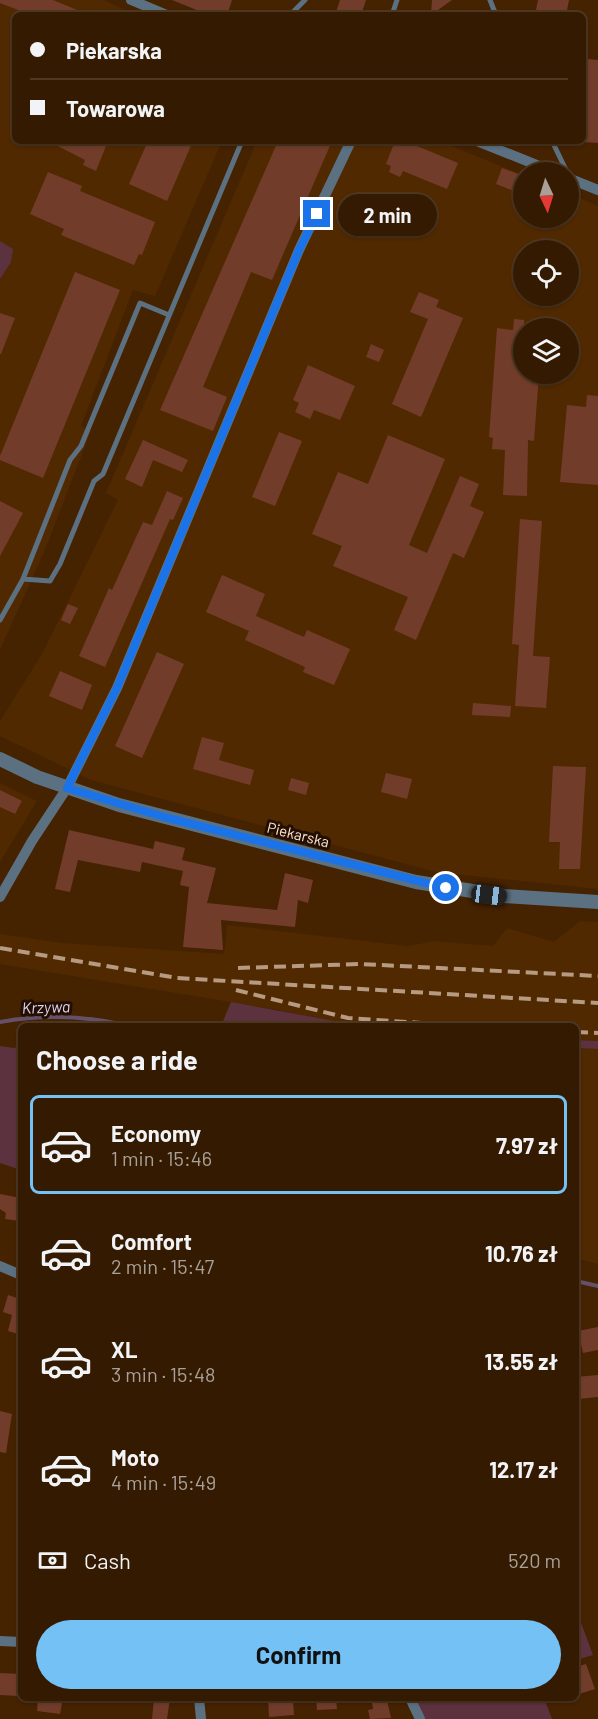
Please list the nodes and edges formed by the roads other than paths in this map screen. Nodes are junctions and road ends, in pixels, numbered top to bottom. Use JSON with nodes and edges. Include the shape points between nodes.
{"nodes":[{"id":1,"x":130,"y":0,"type":"edge"},
{"id":2,"x":305,"y":0,"type":"edge"},
{"id":3,"x":160,"y":12,"type":"edge"},
{"id":4,"x":293,"y":12,"type":"edge"},
{"id":5,"x":241,"y":144,"type":"edge"},
{"id":6,"x":350,"y":144,"type":"edge"},
{"id":7,"x":484,"y":144,"type":"edge"},
{"id":8,"x":553,"y":144,"type":"edge"},
{"id":9,"x":529,"y":162,"type":"edge"},
{"id":10,"x":562,"y":162,"type":"edge"},
{"id":11,"x":579,"y":181,"type":"edge"},
{"id":12,"x":598,"y":190,"type":"edge"},
{"id":13,"x":169,"y":315,"type":"junction"},
{"id":14,"x":23,"y":579,"type":"junction"},
{"id":15,"x":0,"y":620,"type":"edge"},
{"id":16,"x":0,"y":759,"type":"edge"},
{"id":17,"x":67,"y":788,"type":"junction"},
{"id":18,"x":0,"y":897,"type":"edge"},
{"id":19,"x":598,"y":902,"type":"edge"},
{"id":20,"x":0,"y":1266,"type":"edge"},
{"id":21,"x":18,"y":1274,"type":"edge"},
{"id":22,"x":0,"y":1641,"type":"edge"},
{"id":23,"x":18,"y":1642,"type":"edge"},
{"id":24,"x":199,"y":1701,"type":"edge"},
{"id":25,"x":411,"y":1701,"type":"edge"},
{"id":26,"x":201,"y":1719,"type":"edge"},
{"id":27,"x":420,"y":1719,"type":"edge"}],
"edges":[{"from":1,"to":3,"type":"street"},
{"from":2,"to":4,"type":"lane"},
{"from":5,"to":13,"type":"lane"},
{"from":6,"to":17,"type":"street","via":[[299,250],[117,688]]},
{"from":7,"to":9,"type":"street"},
{"from":8,"to":10,"type":"lane"},
{"from":11,"to":12,"type":"street"},
{"from":13,"to":14,"type":"lane","via":[[103,474],[94,481],[60,564],[50,581]]},
{"from":13,"to":14,"type":"lane","via":[[140,303],[81,446],[70,460]]},
{"from":14,"to":15,"type":"lane"},
{"from":16,"to":17,"type":"street","name":"Piekarska"},
{"from":17,"to":18,"type":"street"},
{"from":17,"to":19,"type":"street","name":"Piekarska","via":[[154,815],[436,886],[504,896]]},
{"from":20,"to":21,"type":"street"},
{"from":22,"to":23,"type":"street"},
{"from":24,"to":26,"type":"street"},
{"from":25,"to":27,"type":"street"}]}
